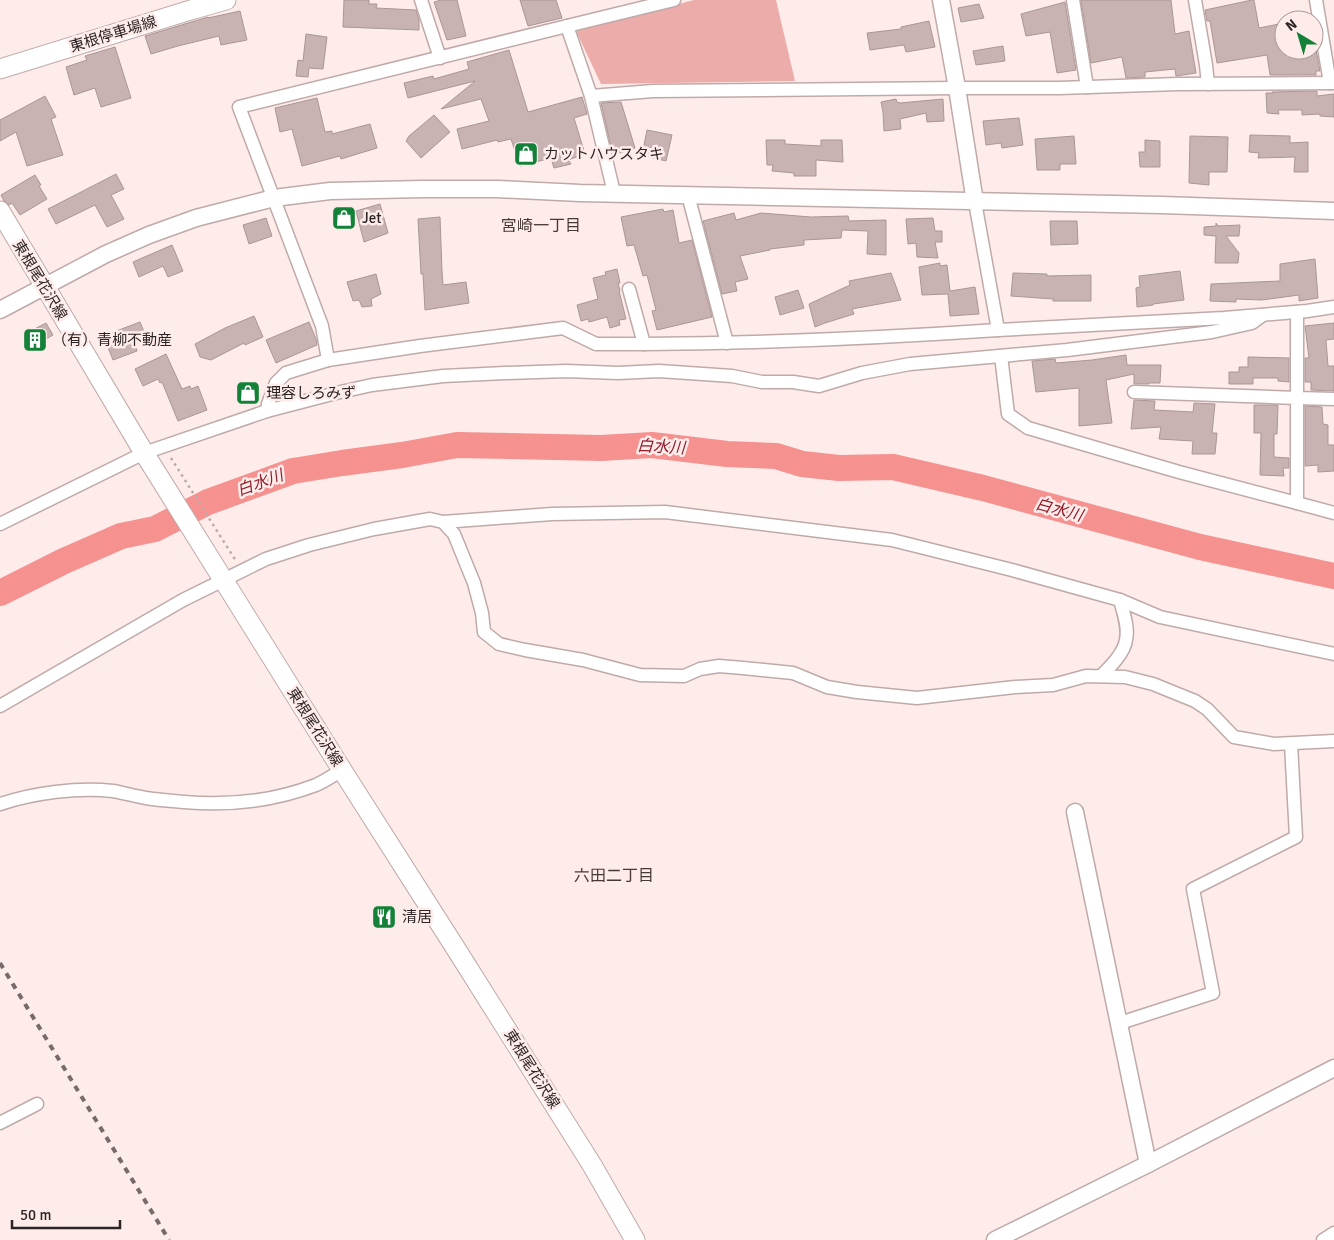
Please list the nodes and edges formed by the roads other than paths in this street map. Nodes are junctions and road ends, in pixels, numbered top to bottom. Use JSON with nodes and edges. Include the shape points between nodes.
{"nodes":[{"id":1,"x":226,"y":0,"type":"edge"},
{"id":2,"x":421,"y":0,"type":"edge"},
{"id":3,"x":674,"y":0,"type":"edge"},
{"id":4,"x":941,"y":0,"type":"edge"},
{"id":5,"x":1073,"y":0,"type":"edge"},
{"id":6,"x":1195,"y":0,"type":"edge"},
{"id":7,"x":1316,"y":0,"type":"edge"},
{"id":8,"x":567,"y":26,"type":"junction"},
{"id":9,"x":440,"y":58,"type":"junction"},
{"id":10,"x":0,"y":69,"type":"edge"},
{"id":11,"x":1332,"y":83,"type":"edge"},
{"id":12,"x":1208,"y":84,"type":"junction"},
{"id":13,"x":957,"y":88,"type":"junction"},
{"id":14,"x":1087,"y":88,"type":"junction"},
{"id":15,"x":592,"y":96,"type":"junction"},
{"id":16,"x":614,"y":193,"type":"junction"},
{"id":17,"x":688,"y":195,"type":"junction"},
{"id":18,"x":274,"y":198,"type":"junction"},
{"id":19,"x":975,"y":202,"type":"junction"},
{"id":20,"x":0,"y":211,"type":"edge"},
{"id":21,"x":1334,"y":211,"type":"edge"},
{"id":22,"x":44,"y":287,"type":"junction"},
{"id":23,"x":630,"y":289,"type":"dead end"},
{"id":24,"x":1334,"y":307,"type":"edge"},
{"id":25,"x":0,"y":310,"type":"edge"},
{"id":26,"x":1297,"y":312,"type":"junction"},
{"id":27,"x":1263,"y":315,"type":"junction"},
{"id":28,"x":998,"y":330,"type":"junction"},
{"id":29,"x":727,"y":343,"type":"junction"},
{"id":30,"x":644,"y":344,"type":"junction"},
{"id":31,"x":1001,"y":356,"type":"junction"},
{"id":32,"x":328,"y":360,"type":"junction"},
{"id":33,"x":1134,"y":392,"type":"dead end"},
{"id":34,"x":1297,"y":398,"type":"junction"},
{"id":35,"x":1334,"y":399,"type":"edge"},
{"id":36,"x":267,"y":411,"type":"junction"},
{"id":37,"x":145,"y":454,"type":"junction"},
{"id":38,"x":1297,"y":503,"type":"junction"},
{"id":39,"x":1334,"y":513,"type":"edge"},
{"id":40,"x":443,"y":522,"type":"junction"},
{"id":41,"x":0,"y":524,"type":"edge"},
{"id":42,"x":222,"y":577,"type":"junction"},
{"id":43,"x":1120,"y":600,"type":"junction"},
{"id":44,"x":1334,"y":654,"type":"edge"},
{"id":45,"x":1101,"y":676,"type":"junction"},
{"id":46,"x":0,"y":706,"type":"edge"},
{"id":47,"x":1334,"y":741,"type":"edge"},
{"id":48,"x":1291,"y":744,"type":"junction"},
{"id":49,"x":342,"y":770,"type":"junction"},
{"id":50,"x":0,"y":804,"type":"edge"},
{"id":51,"x":1075,"y":812,"type":"dead end"},
{"id":52,"x":1120,"y":1023,"type":"junction"},
{"id":53,"x":1334,"y":1068,"type":"edge"},
{"id":54,"x":37,"y":1104,"type":"dead end"},
{"id":55,"x":0,"y":1123,"type":"edge"},
{"id":56,"x":1148,"y":1164,"type":"junction"},
{"id":57,"x":1334,"y":1233,"type":"edge"},
{"id":58,"x":635,"y":1240,"type":"edge"},
{"id":59,"x":994,"y":1240,"type":"edge"},
{"id":60,"x":1323,"y":1240,"type":"edge"}],
"edges":[{"from":1,"to":10,"type":"main road","name":"東根停車場線"},
{"from":2,"to":9,"type":"street"},
{"from":3,"to":8,"type":"street"},
{"from":4,"to":13,"type":"street"},
{"from":5,"to":14,"type":"street"},
{"from":6,"to":12,"type":"street"},
{"from":7,"to":11,"type":"street"},
{"from":8,"to":9,"type":"street"},
{"from":8,"to":15,"type":"street"},
{"from":9,"to":18,"type":"street","via":[[239,108]]},
{"from":11,"to":12,"type":"street"},
{"from":12,"to":14,"type":"street"},
{"from":13,"to":14,"type":"street"},
{"from":13,"to":15,"type":"street","via":[[653,91]]},
{"from":13,"to":19,"type":"street"},
{"from":15,"to":16,"type":"street"},
{"from":16,"to":17,"type":"street"},
{"from":16,"to":18,"type":"street","via":[[423,189],[330,191]]},
{"from":17,"to":19,"type":"street"},
{"from":17,"to":29,"type":"street"},
{"from":18,"to":22,"type":"street","via":[[196,218],[149,235]]},
{"from":18,"to":32,"type":"street","via":[[322,326]]},
{"from":19,"to":21,"type":"street"},
{"from":19,"to":28,"type":"street"},
{"from":20,"to":22,"type":"main road","name":"東根尾花沢線"},
{"from":22,"to":25,"type":"street"},
{"from":22,"to":37,"type":"main road","name":"東根尾花沢線"},
{"from":23,"to":30,"type":"street"},
{"from":24,"to":26,"type":"street"},
{"from":26,"to":27,"type":"street"},
{"from":26,"to":34,"type":"street"},
{"from":27,"to":28,"type":"street"},
{"from":27,"to":31,"type":"street","via":[[1252,323],[1212,332]]},
{"from":28,"to":29,"type":"street"},
{"from":29,"to":30,"type":"street"},
{"from":30,"to":32,"type":"street","via":[[596,344],[563,328]]},
{"from":31,"to":36,"type":"street","via":[[910,364],[818,386],[659,371],[443,376],[372,385]]},
{"from":31,"to":38,"type":"street","via":[[1008,414],[1028,428]]},
{"from":32,"to":36,"type":"street","via":[[286,373],[276,383]]},
{"from":33,"to":34,"type":"street"},
{"from":34,"to":35,"type":"street"},
{"from":34,"to":38,"type":"street"},
{"from":36,"to":37,"type":"street"},
{"from":37,"to":41,"type":"street"},
{"from":37,"to":42,"type":"main road","name":"東根尾花沢線"},
{"from":38,"to":39,"type":"street"},
{"from":40,"to":42,"type":"street","via":[[430,519],[309,545]]},
{"from":40,"to":43,"type":"street","via":[[552,514],[665,512],[728,519],[892,540]]},
{"from":40,"to":45,"type":"street","via":[[454,534],[466,564],[482,612],[484,632],[499,644],[584,660],[640,675],[684,676],[719,666],[793,673],[826,687],[917,698],[1053,685],[1086,676]]},
{"from":42,"to":46,"type":"street"},
{"from":42,"to":49,"type":"main road","name":"東根尾花沢線"},
{"from":43,"to":44,"type":"street","via":[[1160,617]]},
{"from":43,"to":45,"type":"street","via":[[1126,640],[1117,659]]},
{"from":45,"to":48,"type":"street","via":[[1144,682],[1195,701],[1234,737]]},
{"from":47,"to":48,"type":"street"},
{"from":48,"to":52,"type":"street","via":[[1296,837],[1193,890],[1213,993]]},
{"from":49,"to":50,"type":"street","via":[[291,794],[257,801],[187,802],[113,791],[73,789]]},
{"from":49,"to":58,"type":"main road","name":"東根尾花沢線","via":[[592,1165]]},
{"from":51,"to":52,"type":"street"},
{"from":52,"to":56,"type":"street"},
{"from":53,"to":56,"type":"street"},
{"from":54,"to":55,"type":"street"},
{"from":56,"to":59,"type":"street"},
{"from":57,"to":60,"type":"street"}]}
